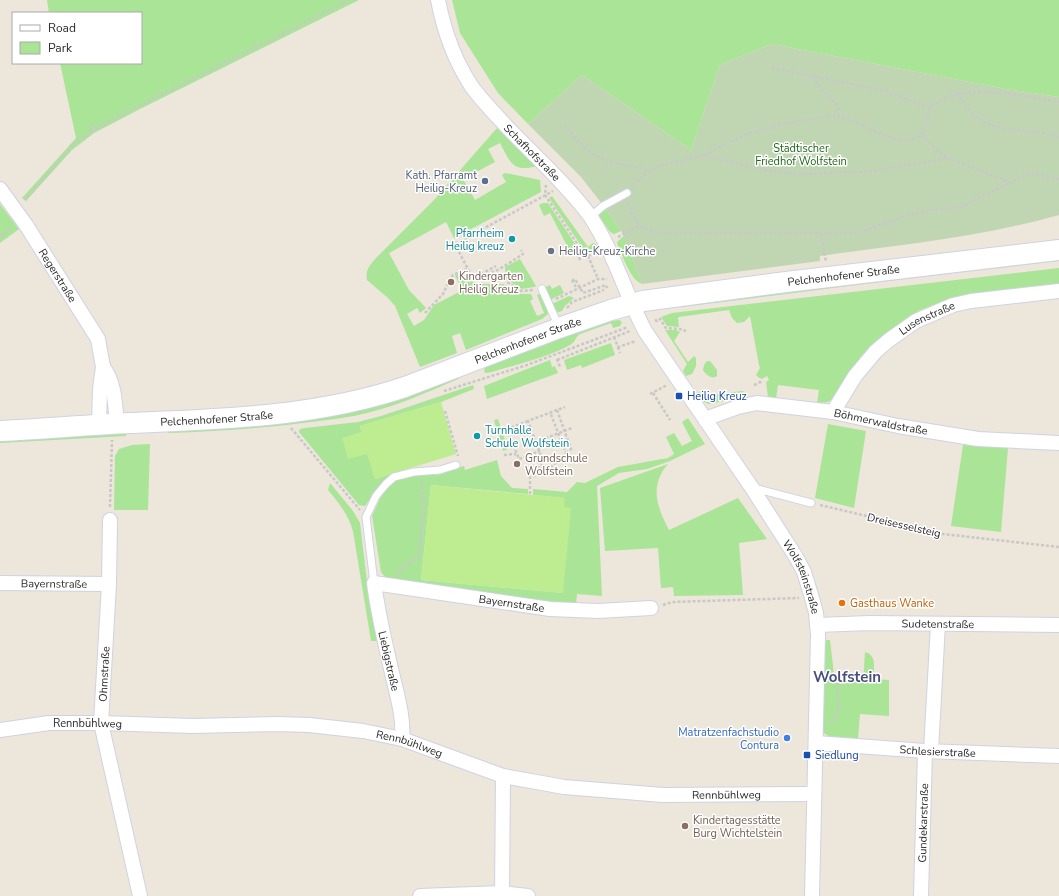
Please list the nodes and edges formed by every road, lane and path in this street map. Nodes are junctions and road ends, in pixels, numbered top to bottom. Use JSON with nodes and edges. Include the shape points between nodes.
{"nodes":[{"id":1,"x":349,"y":0,"type":"edge"},
{"id":2,"x":438,"y":0,"type":"edge"},
{"id":3,"x":772,"y":68,"type":"dead end"},
{"id":4,"x":815,"y":76,"type":"junction"},
{"id":5,"x":956,"y":93,"type":"junction"},
{"id":6,"x":1059,"y":102,"type":"edge"},
{"id":7,"x":930,"y":108,"type":"junction"},
{"id":8,"x":839,"y":116,"type":"junction"},
{"id":9,"x":93,"y":122,"type":"dead end"},
{"id":10,"x":564,"y":125,"type":"dead end"},
{"id":11,"x":90,"y":132,"type":"junction"},
{"id":12,"x":922,"y":135,"type":"junction"},
{"id":13,"x":1059,"y":137,"type":"edge"},
{"id":14,"x":706,"y":155,"type":"junction"},
{"id":15,"x":948,"y":158,"type":"junction"},
{"id":16,"x":649,"y":171,"type":"junction"},
{"id":17,"x":1059,"y":179,"type":"edge"},
{"id":18,"x":1011,"y":182,"type":"junction"},
{"id":19,"x":0,"y":189,"type":"edge"},
{"id":20,"x":626,"y":193,"type":"junction"},
{"id":21,"x":18,"y":212,"type":"junction"},
{"id":22,"x":590,"y":217,"type":"junction"},
{"id":23,"x":638,"y":226,"type":"junction"},
{"id":24,"x":821,"y":233,"type":"junction"},
{"id":25,"x":617,"y":238,"type":"dead end"},
{"id":26,"x":454,"y":244,"type":"junction"},
{"id":27,"x":449,"y":246,"type":"dead end"},
{"id":28,"x":521,"y":250,"type":"dead end"},
{"id":29,"x":1059,"y":250,"type":"edge"},
{"id":30,"x":584,"y":254,"type":"junction"},
{"id":31,"x":580,"y":260,"type":"dead end"},
{"id":32,"x":496,"y":266,"type":"dead end"},
{"id":33,"x":467,"y":269,"type":"junction"},
{"id":34,"x":480,"y":275,"type":"junction"},
{"id":35,"x":472,"y":277,"type":"junction"},
{"id":36,"x":827,"y":278,"type":"junction"},
{"id":37,"x":598,"y":279,"type":"junction"},
{"id":38,"x":609,"y":279,"type":"dead end"},
{"id":39,"x":572,"y":280,"type":"dead end"},
{"id":40,"x":578,"y":288,"type":"junction"},
{"id":41,"x":542,"y":289,"type":"dead end"},
{"id":42,"x":534,"y":290,"type":"dead end"},
{"id":43,"x":1059,"y":291,"type":"edge"},
{"id":44,"x":551,"y":301,"type":"dead end"},
{"id":45,"x":632,"y":304,"type":"junction"},
{"id":46,"x":425,"y":314,"type":"dead end"},
{"id":47,"x":562,"y":320,"type":"junction"},
{"id":48,"x":656,"y":320,"type":"dead end"},
{"id":49,"x":686,"y":331,"type":"dead end"},
{"id":50,"x":629,"y":332,"type":"dead end"},
{"id":51,"x":614,"y":337,"type":"junction"},
{"id":52,"x":636,"y":341,"type":"dead end"},
{"id":53,"x":618,"y":347,"type":"junction"},
{"id":54,"x":620,"y":353,"type":"dead end"},
{"id":55,"x":555,"y":355,"type":"dead end"},
{"id":56,"x":557,"y":360,"type":"junction"},
{"id":57,"x":560,"y":368,"type":"dead end"},
{"id":58,"x":764,"y":381,"type":"dead end"},
{"id":59,"x":754,"y":385,"type":"dead end"},
{"id":60,"x":662,"y":388,"type":"dead end"},
{"id":61,"x":653,"y":392,"type":"junction"},
{"id":62,"x":650,"y":394,"type":"dead end"},
{"id":63,"x":564,"y":407,"type":"dead end"},
{"id":64,"x":557,"y":410,"type":"junction"},
{"id":65,"x":446,"y":411,"type":"dead end"},
{"id":66,"x":550,"y":412,"type":"junction"},
{"id":67,"x":833,"y":412,"type":"junction"},
{"id":68,"x":705,"y":418,"type":"junction"},
{"id":69,"x":670,"y":420,"type":"dead end"},
{"id":70,"x":528,"y":421,"type":"junction"},
{"id":71,"x":562,"y":422,"type":"junction"},
{"id":72,"x":556,"y":425,"type":"junction"},
{"id":73,"x":291,"y":428,"type":"dead end"},
{"id":74,"x":572,"y":428,"type":"dead end"},
{"id":75,"x":110,"y":429,"type":"junction"},
{"id":76,"x":0,"y":431,"type":"edge"},
{"id":77,"x":565,"y":431,"type":"junction"},
{"id":78,"x":559,"y":433,"type":"junction"},
{"id":79,"x":568,"y":440,"type":"junction"},
{"id":80,"x":536,"y":442,"type":"junction"},
{"id":81,"x":562,"y":442,"type":"junction"},
{"id":82,"x":1059,"y":443,"type":"edge"},
{"id":83,"x":540,"y":451,"type":"junction"},
{"id":84,"x":566,"y":453,"type":"junction"},
{"id":85,"x":516,"y":454,"type":"junction"},
{"id":86,"x":504,"y":455,"type":"dead end"},
{"id":87,"x":451,"y":459,"type":"dead end"},
{"id":88,"x":456,"y":465,"type":"dead end"},
{"id":89,"x":426,"y":471,"type":"junction"},
{"id":90,"x":540,"y":474,"type":"junction"},
{"id":91,"x":752,"y":488,"type":"junction"},
{"id":92,"x":530,"y":494,"type":"dead end"},
{"id":93,"x":811,"y":503,"type":"joint"},
{"id":94,"x":366,"y":517,"type":"junction"},
{"id":95,"x":110,"y":520,"type":"joint"},
{"id":96,"x":1059,"y":547,"type":"edge"},
{"id":97,"x":0,"y":583,"type":"edge"},
{"id":98,"x":374,"y":583,"type":"junction"},
{"id":99,"x":109,"y":584,"type":"junction"},
{"id":100,"x":394,"y":587,"type":"junction"},
{"id":101,"x":812,"y":598,"type":"junction"},
{"id":102,"x":651,"y":608,"type":"joint"},
{"id":103,"x":938,"y":624,"type":"junction"},
{"id":104,"x":817,"y":625,"type":"junction"},
{"id":105,"x":1059,"y":625,"type":"edge"},
{"id":106,"x":850,"y":676,"type":"dead end"},
{"id":107,"x":101,"y":723,"type":"junction"},
{"id":108,"x":0,"y":730,"type":"edge"},
{"id":109,"x":816,"y":738,"type":"junction"},
{"id":110,"x":402,"y":739,"type":"junction"},
{"id":111,"x":928,"y":751,"type":"junction"},
{"id":112,"x":1059,"y":756,"type":"edge"},
{"id":113,"x":503,"y":776,"type":"junction"},
{"id":114,"x":814,"y":794,"type":"junction"},
{"id":115,"x":502,"y":895,"type":"edge"},
{"id":116,"x":140,"y":896,"type":"edge"},
{"id":117,"x":420,"y":896,"type":"edge"},
{"id":118,"x":528,"y":896,"type":"edge"},
{"id":119,"x":812,"y":896,"type":"edge"},
{"id":120,"x":921,"y":896,"type":"edge"}],
"edges":[{"from":1,"to":11,"type":"path","via":[[130,109]]},
{"from":2,"to":22,"type":"street","name":"Schafhofstraße","via":[[452,49],[473,88]]},
{"from":3,"to":4,"type":"path"},
{"from":4,"to":7,"type":"path","via":[[886,91]]},
{"from":4,"to":8,"type":"path","via":[[816,82],[837,105]]},
{"from":5,"to":6,"type":"path","via":[[988,92]]},
{"from":5,"to":7,"type":"path"},
{"from":5,"to":13,"type":"path","via":[[975,116],[991,126]]},
{"from":7,"to":12,"type":"path"},
{"from":8,"to":12,"type":"path","via":[[897,140],[913,140]]},
{"from":8,"to":14,"type":"path","via":[[764,128],[746,134]]},
{"from":9,"to":11,"type":"path"},
{"from":10,"to":16,"type":"path","via":[[596,157],[613,163],[638,166]]},
{"from":11,"to":21,"type":"path","via":[[72,146],[27,197]]},
{"from":12,"to":15,"type":"path"},
{"from":14,"to":15,"type":"path","via":[[784,174],[886,170]]},
{"from":14,"to":16,"type":"path","via":[[672,162]]},
{"from":15,"to":18,"type":"path"},
{"from":16,"to":20,"type":"path","via":[[632,184]]},
{"from":17,"to":18,"type":"path","via":[[1029,173]]},
{"from":18,"to":24,"type":"path","via":[[961,207],[912,214],[857,233]]},
{"from":19,"to":21,"type":"street","name":"Regerstraße"},
{"from":20,"to":22,"type":"lane"},
{"from":20,"to":23,"type":"path","via":[[627,202]]},
{"from":21,"to":75,"type":"street","name":"Regerstraße","via":[[95,332],[101,348],[103,367],[100,389]]},
{"from":22,"to":45,"type":"street","name":"Schafhofstraße","via":[[617,267]]},
{"from":23,"to":24,"type":"path","via":[[660,233]]},
{"from":23,"to":25,"type":"path"},
{"from":24,"to":36,"type":"path"},
{"from":26,"to":27,"type":"path"},
{"from":26,"to":30,"type":"path","via":[[545,195]]},
{"from":26,"to":33,"type":"path"},
{"from":28,"to":34,"type":"path","via":[[523,254],[493,272]]},
{"from":29,"to":36,"type":"main road","name":"Pelchenhofener Straße"},
{"from":30,"to":31,"type":"path","via":[[579,257]]},
{"from":30,"to":37,"type":"path","via":[[588,256]]},
{"from":32,"to":34,"type":"path"},
{"from":33,"to":35,"type":"path"},
{"from":33,"to":46,"type":"path","via":[[453,275],[443,294]]},
{"from":34,"to":35,"type":"path"},
{"from":35,"to":42,"type":"path","via":[[480,280],[504,280],[521,291]]},
{"from":36,"to":45,"type":"main road","name":"Pelchenhofener Straße","via":[[691,294]]},
{"from":37,"to":38,"type":"path"},
{"from":37,"to":40,"type":"path"},
{"from":39,"to":40,"type":"path","via":[[575,279]]},
{"from":40,"to":44,"type":"path"},
{"from":40,"to":47,"type":"path","via":[[583,293],[606,285],[605,289],[572,302]]},
{"from":41,"to":47,"type":"lane"},
{"from":43,"to":67,"type":"street","name":"Lusenstraße","via":[[971,301],[953,305],[916,321],[876,351]]},
{"from":45,"to":47,"type":"main road","name":"Pelchenhofener Straße"},
{"from":45,"to":68,"type":"street","name":"Wolfsteinstraße","via":[[654,345]]},
{"from":47,"to":75,"type":"main road","name":"Pelchenhofener Straße","via":[[424,380],[356,402],[314,410]]},
{"from":48,"to":49,"type":"path","via":[[660,319],[666,328]]},
{"from":50,"to":51,"type":"path"},
{"from":51,"to":53,"type":"path"},
{"from":51,"to":56,"type":"path"},
{"from":52,"to":53,"type":"path"},
{"from":53,"to":54,"type":"path"},
{"from":55,"to":56,"type":"path"},
{"from":56,"to":57,"type":"path"},
{"from":58,"to":59,"type":"path"},
{"from":60,"to":61,"type":"path"},
{"from":61,"to":62,"type":"path"},
{"from":61,"to":69,"type":"path"},
{"from":63,"to":64,"type":"path"},
{"from":64,"to":66,"type":"path"},
{"from":64,"to":71,"type":"path"},
{"from":65,"to":87,"type":"path","via":[[458,457]]},
{"from":66,"to":70,"type":"path"},
{"from":66,"to":72,"type":"path"},
{"from":67,"to":68,"type":"street","name":"Böhmerwaldstraße","via":[[757,403]]},
{"from":67,"to":82,"type":"street","name":"Böhmerwaldstraße","via":[[978,439]]},
{"from":68,"to":91,"type":"street","name":"Wolfsteinstraße"},
{"from":70,"to":80,"type":"path"},
{"from":70,"to":85,"type":"path","via":[[507,429]]},
{"from":71,"to":72,"type":"path"},
{"from":71,"to":77,"type":"path"},
{"from":72,"to":78,"type":"path"},
{"from":73,"to":94,"type":"path"},
{"from":74,"to":77,"type":"path"},
{"from":75,"to":76,"type":"main road","name":"Pelchenhofener Straße"},
{"from":75,"to":95,"type":"path"},
{"from":77,"to":78,"type":"path"},
{"from":77,"to":79,"type":"path"},
{"from":78,"to":80,"type":"path"},
{"from":78,"to":81,"type":"path"},
{"from":79,"to":81,"type":"path"},
{"from":79,"to":84,"type":"path","via":[[572,449]]},
{"from":80,"to":83,"type":"path"},
{"from":81,"to":84,"type":"path"},
{"from":83,"to":85,"type":"path","via":[[518,460]]},
{"from":83,"to":90,"type":"path","via":[[543,461],[539,467]]},
{"from":84,"to":90,"type":"path","via":[[545,473]]},
{"from":85,"to":86,"type":"path"},
{"from":88,"to":89,"type":"lane"},
{"from":89,"to":94,"type":"lane","via":[[401,475],[390,480],[376,496]]},
{"from":89,"to":100,"type":"path","via":[[421,487],[424,506],[419,557],[399,570]]},
{"from":90,"to":92,"type":"path","via":[[530,477]]},
{"from":91,"to":93,"type":"lane"},
{"from":91,"to":101,"type":"street","name":"Wolfsteinstraße","via":[[796,557]]},
{"from":93,"to":96,"type":"path","name":"Dreisesselsteig","via":[[943,534]]},
{"from":94,"to":98,"type":"lane"},
{"from":95,"to":99,"type":"street","name":"Ohmstraße"},
{"from":97,"to":99,"type":"street","name":"Bayernstraße"},
{"from":98,"to":100,"type":"street","name":"Bayernstraße"},
{"from":98,"to":110,"type":"street","name":"Liebigstraße","via":[[401,712]]},
{"from":99,"to":107,"type":"street","name":"Ohmstraße"},
{"from":100,"to":102,"type":"street","name":"Bayernstraße","via":[[550,609],[598,611]]},
{"from":101,"to":102,"type":"path","via":[[672,602]]},
{"from":101,"to":104,"type":"street","name":"Wolfsteinstraße"},
{"from":103,"to":104,"type":"street","name":"Sudetenstraße"},
{"from":103,"to":105,"type":"street","name":"Sudetenstraße"},
{"from":103,"to":111,"type":"street","name":"Gundekarstraße"},
{"from":104,"to":109,"type":"street","name":"Wolfsteinstraße"},
{"from":106,"to":109,"type":"path","via":[[837,682],[839,710],[832,722]]},
{"from":107,"to":108,"type":"street","name":"Rennbühlweg","via":[[49,723]]},
{"from":107,"to":110,"type":"street","name":"Rennbühlweg","via":[[193,726],[309,725],[363,731]]},
{"from":107,"to":116,"type":"street","name":"Ohmstraße"},
{"from":109,"to":111,"type":"street","name":"Schlesierstraße"},
{"from":109,"to":114,"type":"street","name":"Wolfsteinstraße"},
{"from":110,"to":113,"type":"street","name":"Rennbühlweg"},
{"from":111,"to":112,"type":"street","name":"Schlesierstraße"},
{"from":111,"to":120,"type":"street","name":"Gundekarstraße"},
{"from":113,"to":114,"type":"street","name":"Rennbühlweg","via":[[564,787],[663,795]]},
{"from":113,"to":115,"type":"street"},
{"from":114,"to":119,"type":"street","name":"Wolfsteinstraße"},
{"from":115,"to":117,"type":"street"},
{"from":115,"to":118,"type":"street"}]}
